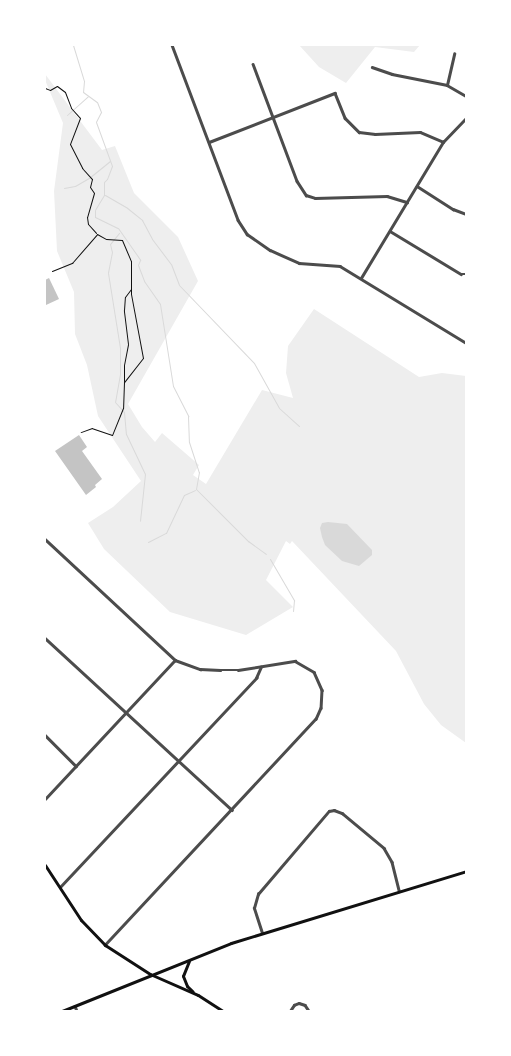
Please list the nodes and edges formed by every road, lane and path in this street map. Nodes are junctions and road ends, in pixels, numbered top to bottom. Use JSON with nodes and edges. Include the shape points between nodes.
{"nodes":[{"id":1,"x":172,"y":45,"type":"edge"},
{"id":2,"x":454,"y":54,"type":"dead end"},
{"id":3,"x":253,"y":64,"type":"dead end"},
{"id":4,"x":372,"y":67,"type":"dead end"},
{"id":5,"x":447,"y":85,"type":"junction"},
{"id":6,"x":45,"y":88,"type":"edge"},
{"id":7,"x":466,"y":96,"type":"edge"},
{"id":8,"x":274,"y":117,"type":"junction"},
{"id":9,"x":466,"y":118,"type":"edge"},
{"id":10,"x":209,"y":142,"type":"junction"},
{"id":11,"x":443,"y":142,"type":"junction"},
{"id":12,"x":417,"y":186,"type":"junction"},
{"id":13,"x":407,"y":202,"type":"junction"},
{"id":14,"x":466,"y":214,"type":"edge"},
{"id":15,"x":390,"y":231,"type":"junction"},
{"id":16,"x":97,"y":234,"type":"junction"},
{"id":17,"x":52,"y":271,"type":"dead end"},
{"id":18,"x":466,"y":274,"type":"edge"},
{"id":19,"x":361,"y":278,"type":"junction"},
{"id":20,"x":131,"y":288,"type":"junction"},
{"id":21,"x":466,"y":343,"type":"edge"},
{"id":22,"x":124,"y":382,"type":"junction"},
{"id":23,"x":81,"y":432,"type":"dead end"},
{"id":24,"x":45,"y":539,"type":"edge"},
{"id":25,"x":45,"y":638,"type":"edge"},
{"id":26,"x":175,"y":660,"type":"junction"},
{"id":27,"x":261,"y":667,"type":"junction"},
{"id":28,"x":126,"y":712,"type":"junction"},
{"id":29,"x":45,"y":735,"type":"edge"},
{"id":30,"x":179,"y":762,"type":"junction"},
{"id":31,"x":76,"y":766,"type":"junction"},
{"id":32,"x":45,"y":799,"type":"edge"},
{"id":33,"x":232,"y":810,"type":"junction"},
{"id":34,"x":45,"y":865,"type":"edge"},
{"id":35,"x":466,"y":871,"type":"edge"},
{"id":36,"x":60,"y":887,"type":"junction"},
{"id":37,"x":399,"y":891,"type":"junction"},
{"id":38,"x":262,"y":933,"type":"junction"},
{"id":39,"x":104,"y":945,"type":"junction"},
{"id":40,"x":189,"y":960,"type":"junction"},
{"id":41,"x":150,"y":974,"type":"junction"},
{"id":42,"x":198,"y":995,"type":"junction"},
{"id":43,"x":75,"y":1006,"type":"junction"},
{"id":44,"x":292,"y":1007,"type":"junction"},
{"id":45,"x":62,"y":1011,"type":"edge"},
{"id":46,"x":78,"y":1011,"type":"edge"},
{"id":47,"x":223,"y":1011,"type":"edge"},
{"id":48,"x":286,"y":1011,"type":"edge"},
{"id":49,"x":290,"y":1011,"type":"edge"},
{"id":50,"x":309,"y":1011,"type":"edge"}],
"edges":[{"from":1,"to":10,"type":"street"},
{"from":2,"to":5,"type":"street"},
{"from":3,"to":8,"type":"street"},
{"from":4,"to":5,"type":"street"},
{"from":5,"to":7,"type":"street"},
{"from":6,"to":16,"type":"path","via":[[50,90],[57,86],[65,92],[71,108],[80,118],[70,144],[82,168],[92,179],[90,187],[94,193],[87,218]]},
{"from":8,"to":10,"type":"street"},
{"from":8,"to":11,"type":"street","via":[[335,93],[345,118],[359,132],[420,132]]},
{"from":8,"to":13,"type":"street","via":[[297,181],[306,195],[316,198],[386,196]]},
{"from":9,"to":11,"type":"street"},
{"from":10,"to":19,"type":"street","via":[[238,220],[247,234],[290,260],[333,264]]},
{"from":11,"to":12,"type":"street"},
{"from":12,"to":13,"type":"street"},
{"from":12,"to":14,"type":"street"},
{"from":13,"to":15,"type":"street"},
{"from":15,"to":18,"type":"street"},
{"from":15,"to":19,"type":"street"},
{"from":16,"to":17,"type":"path","via":[[72,263]]},
{"from":16,"to":20,"type":"path","via":[[122,240],[131,261]]},
{"from":19,"to":21,"type":"street"},
{"from":20,"to":22,"type":"path","via":[[125,297],[124,310],[128,344]]},
{"from":20,"to":22,"type":"path","via":[[143,358]]},
{"from":22,"to":23,"type":"path","via":[[123,408],[112,435],[92,428]]},
{"from":24,"to":26,"type":"street"},
{"from":25,"to":28,"type":"street"},
{"from":26,"to":27,"type":"street","via":[[200,669]]},
{"from":26,"to":28,"type":"street"},
{"from":27,"to":30,"type":"street","via":[[256,678]]},
{"from":27,"to":33,"type":"street","via":[[289,661],[303,664],[318,677],[322,701],[316,719]]},
{"from":28,"to":30,"type":"street"},
{"from":28,"to":31,"type":"street"},
{"from":29,"to":31,"type":"street"},
{"from":30,"to":33,"type":"street"},
{"from":30,"to":36,"type":"street"},
{"from":31,"to":32,"type":"street"},
{"from":33,"to":39,"type":"street"},
{"from":34,"to":36,"type":"main road"},
{"from":35,"to":37,"type":"main road"},
{"from":36,"to":39,"type":"main road","via":[[81,920]]},
{"from":37,"to":38,"type":"main road"},
{"from":37,"to":38,"type":"street","via":[[392,862],[384,848],[342,813],[329,811],[258,894],[254,908]]},
{"from":38,"to":40,"type":"main road"},
{"from":39,"to":41,"type":"main road"},
{"from":40,"to":41,"type":"main road"},
{"from":40,"to":42,"type":"main road","via":[[183,971],[183,981]]},
{"from":41,"to":42,"type":"main road"},
{"from":41,"to":43,"type":"main road"},
{"from":42,"to":47,"type":"main road"},
{"from":43,"to":45,"type":"main road"},
{"from":43,"to":46,"type":"street"},
{"from":44,"to":48,"type":"street"},
{"from":44,"to":49,"type":"street"},
{"from":44,"to":50,"type":"street","via":[[302,1003]]}]}
